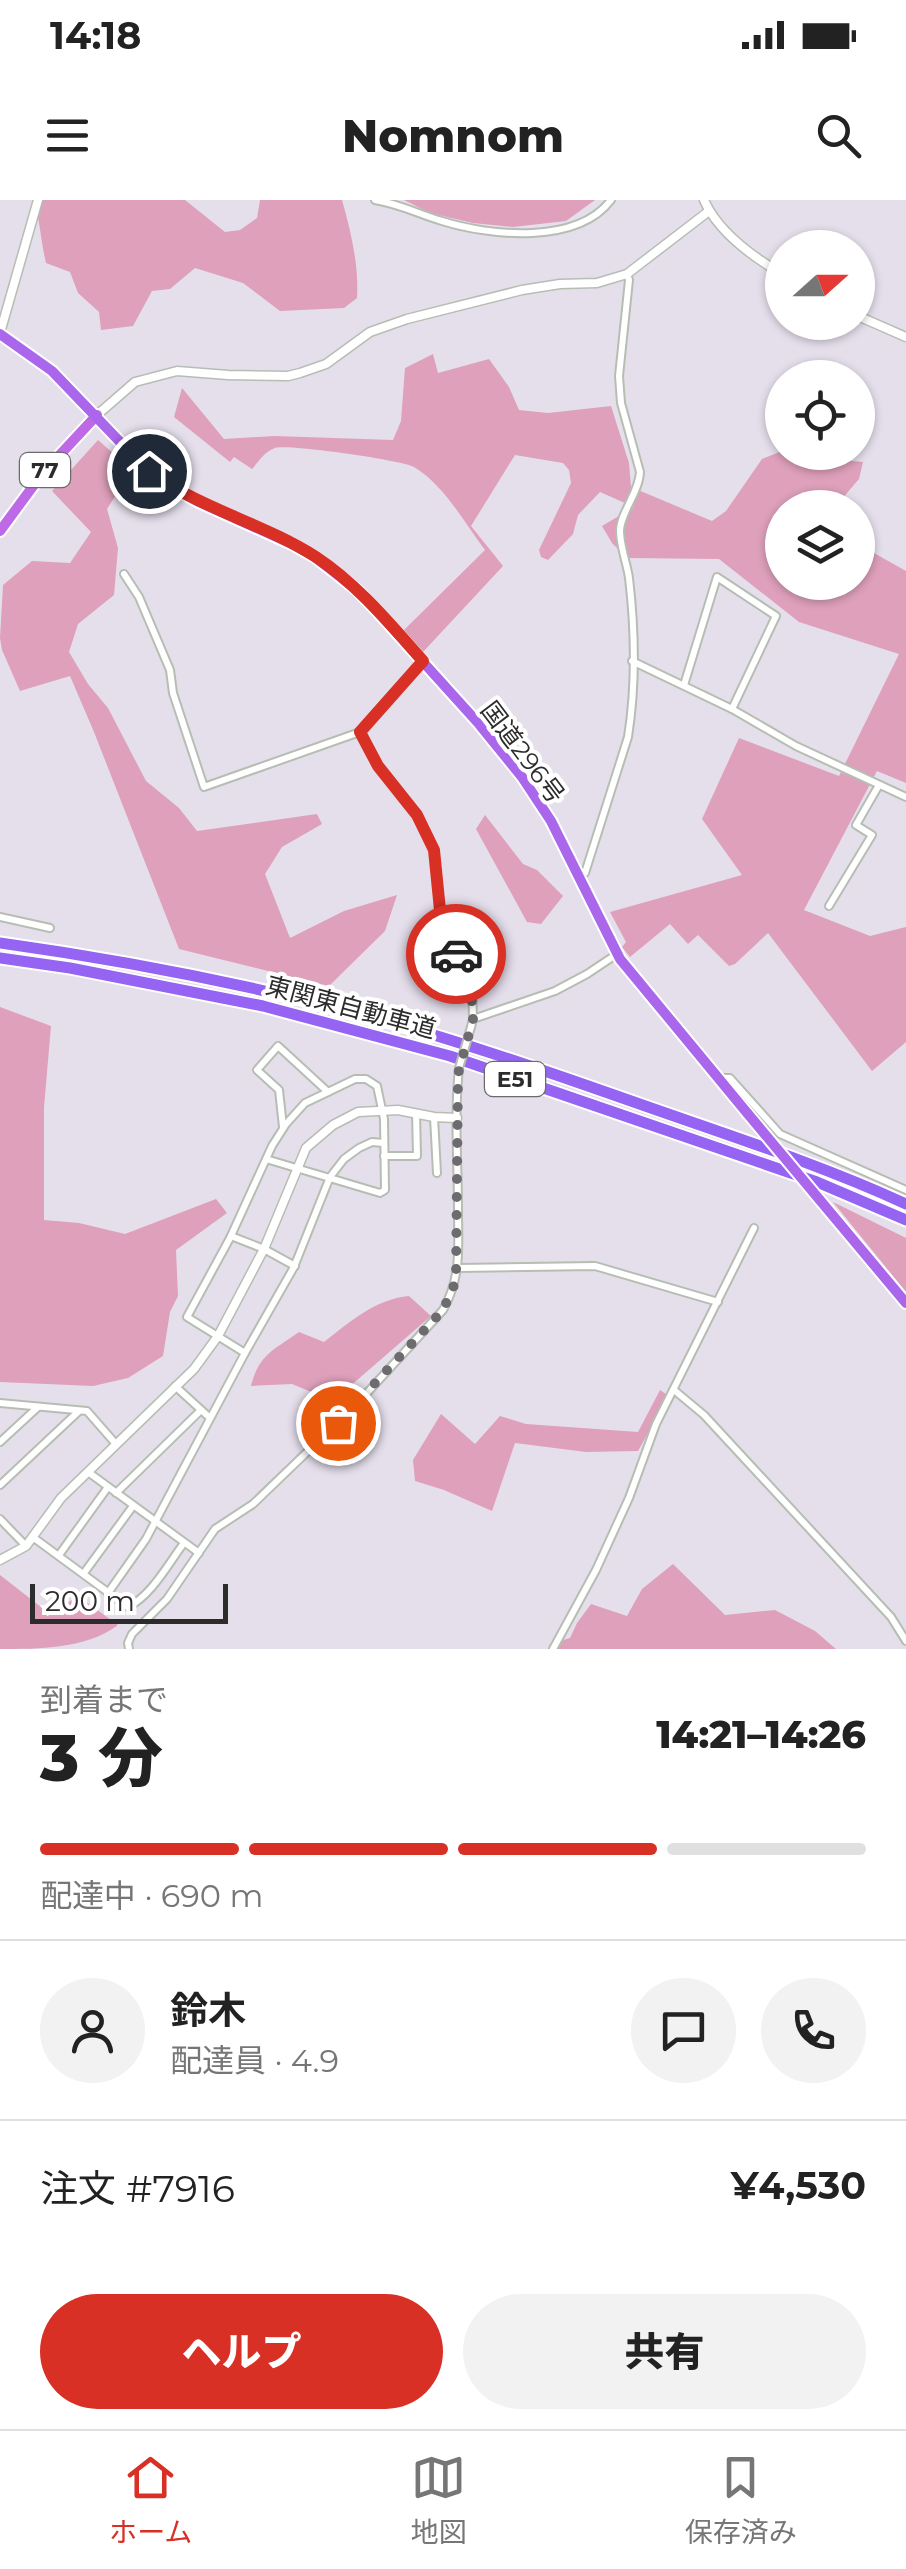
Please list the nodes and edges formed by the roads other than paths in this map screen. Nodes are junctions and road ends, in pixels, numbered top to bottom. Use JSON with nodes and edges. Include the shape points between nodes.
{"nodes":[{"id":1,"x":38,"y":200,"type":"edge"},
{"id":2,"x":375,"y":200,"type":"edge"},
{"id":3,"x":611,"y":200,"type":"edge"},
{"id":4,"x":704,"y":200,"type":"edge"},
{"id":5,"x":709,"y":211,"type":"junction"},
{"id":6,"x":765,"y":262,"type":"edge"},
{"id":7,"x":627,"y":274,"type":"junction"},
{"id":8,"x":875,"y":323,"type":"edge"},
{"id":9,"x":0,"y":334,"type":"edge"},
{"id":10,"x":906,"y":337,"type":"edge"},
{"id":11,"x":96,"y":415,"type":"junction"},
{"id":12,"x":0,"y":531,"type":"edge"},
{"id":13,"x":124,"y":574,"type":"dead end"},
{"id":14,"x":423,"y":661,"type":"junction"},
{"id":15,"x":632,"y":661,"type":"junction"},
{"id":16,"x":684,"y":685,"type":"junction"},
{"id":17,"x":732,"y":709,"type":"junction"},
{"id":18,"x":360,"y":732,"type":"junction"},
{"id":19,"x":879,"y":785,"type":"junction"},
{"id":20,"x":906,"y":797,"type":"edge"},
{"id":21,"x":579,"y":876,"type":"junction"},
{"id":22,"x":829,"y":906,"type":"dead end"},
{"id":23,"x":0,"y":917,"type":"edge"},
{"id":24,"x":50,"y":928,"type":"dead end"},
{"id":25,"x":1,"y":943,"type":"edge"},
{"id":26,"x":616,"y":954,"type":"junction"},
{"id":27,"x":0,"y":958,"type":"edge"},
{"id":28,"x":0,"y":966,"type":"edge"},
{"id":29,"x":112,"y":976,"type":"junction"},
{"id":30,"x":472,"y":1023,"type":"junction"},
{"id":31,"x":719,"y":1078,"type":"junction"},
{"id":32,"x":328,"y":1092,"type":"junction"},
{"id":33,"x":383,"y":1110,"type":"junction"},
{"id":34,"x":416,"y":1113,"type":"junction"},
{"id":35,"x":434,"y":1117,"type":"junction"},
{"id":36,"x":457,"y":1118,"type":"junction"},
{"id":37,"x":283,"y":1128,"type":"junction"},
{"id":38,"x":384,"y":1143,"type":"junction"},
{"id":39,"x":384,"y":1156,"type":"junction"},
{"id":40,"x":266,"y":1159,"type":"junction"},
{"id":41,"x":296,"y":1168,"type":"junction"},
{"id":42,"x":436,"y":1174,"type":"dead end"},
{"id":43,"x":330,"y":1177,"type":"junction"},
{"id":44,"x":906,"y":1190,"type":"edge"},
{"id":45,"x":906,"y":1204,"type":"edge"},
{"id":46,"x":906,"y":1220,"type":"edge"},
{"id":47,"x":754,"y":1228,"type":"dead end"},
{"id":48,"x":231,"y":1236,"type":"junction"},
{"id":49,"x":264,"y":1249,"type":"junction"},
{"id":50,"x":294,"y":1266,"type":"junction"},
{"id":51,"x":458,"y":1268,"type":"junction"},
{"id":52,"x":718,"y":1302,"type":"junction"},
{"id":53,"x":906,"y":1303,"type":"edge"},
{"id":54,"x":218,"y":1336,"type":"junction"},
{"id":55,"x":245,"y":1352,"type":"junction"},
{"id":56,"x":175,"y":1386,"type":"junction"},
{"id":57,"x":674,"y":1390,"type":"junction"},
{"id":58,"x":0,"y":1404,"type":"edge"},
{"id":59,"x":39,"y":1406,"type":"junction"},
{"id":60,"x":80,"y":1410,"type":"junction"},
{"id":61,"x":200,"y":1410,"type":"junction"},
{"id":62,"x":210,"y":1418,"type":"junction"},
{"id":63,"x":0,"y":1442,"type":"edge"},
{"id":64,"x":115,"y":1443,"type":"junction"},
{"id":65,"x":87,"y":1471,"type":"junction"},
{"id":66,"x":0,"y":1485,"type":"edge"},
{"id":67,"x":108,"y":1487,"type":"junction"},
{"id":68,"x":116,"y":1493,"type":"junction"},
{"id":69,"x":132,"y":1506,"type":"junction"},
{"id":70,"x":0,"y":1519,"type":"edge"},
{"id":71,"x":155,"y":1523,"type":"junction"},
{"id":72,"x":34,"y":1538,"type":"junction"},
{"id":73,"x":184,"y":1543,"type":"junction"},
{"id":74,"x":26,"y":1546,"type":"junction"},
{"id":75,"x":199,"y":1553,"type":"junction"},
{"id":76,"x":59,"y":1556,"type":"junction"},
{"id":77,"x":0,"y":1560,"type":"edge"},
{"id":78,"x":84,"y":1573,"type":"junction"},
{"id":79,"x":108,"y":1592,"type":"junction"},
{"id":80,"x":906,"y":1642,"type":"edge"},
{"id":81,"x":129,"y":1649,"type":"edge"},
{"id":82,"x":553,"y":1649,"type":"edge"}],
"edges":[{"from":1,"to":9,"type":"street"},
{"from":2,"to":3,"type":"street","via":[[490,232],[556,232],[591,218]]},
{"from":4,"to":5,"type":"street"},
{"from":5,"to":6,"type":"street"},
{"from":5,"to":7,"type":"street"},
{"from":7,"to":11,"type":"street","via":[[408,318],[370,332],[326,364],[288,376],[177,371],[135,382]]},
{"from":7,"to":15,"type":"street","via":[[619,376],[640,472],[620,528]]},
{"from":8,"to":10,"type":"street"},
{"from":9,"to":11,"type":"highway","name":"国道296号","via":[[52,371]]},
{"from":11,"to":12,"type":"main road","number":"77"},
{"from":11,"to":14,"type":"highway","name":"国道296号","via":[[166,484],[316,557]]},
{"from":13,"to":18,"type":"street","via":[[170,670],[204,787]]},
{"from":14,"to":18,"type":"street"},
{"from":14,"to":21,"type":"highway","name":"国道296号","via":[[522,777]]},
{"from":15,"to":16,"type":"street"},
{"from":15,"to":21,"type":"street","via":[[628,737]]},
{"from":16,"to":17,"type":"street"},
{"from":16,"to":17,"type":"street","via":[[718,577],[776,616]]},
{"from":17,"to":19,"type":"street"},
{"from":18,"to":30,"type":"street","via":[[434,850],[441,920],[470,975]]},
{"from":19,"to":20,"type":"street"},
{"from":19,"to":22,"type":"street","via":[[856,825],[872,835]]},
{"from":21,"to":26,"type":"highway","name":"国道296号"},
{"from":23,"to":24,"type":"street"},
{"from":25,"to":45,"type":"highway","name":"東関東自動車道","number":"E51","via":[[265,991],[455,1041],[820,1167]]},
{"from":26,"to":30,"type":"street","via":[[555,991]]},
{"from":26,"to":31,"type":"highway","name":"国道296号"},
{"from":27,"to":29,"type":"highway","name":"東関東自動車道","number":"E51"},
{"from":28,"to":29,"type":"highway"},
{"from":29,"to":46,"type":"highway","name":"東関東自動車道","number":"E51","via":[[263,1006],[450,1056],[818,1182]]},
{"from":30,"to":36,"type":"street","bridge":true,"via":[[459,1068]]},
{"from":31,"to":44,"type":"street","via":[[730,1078],[786,1138]]},
{"from":31,"to":53,"type":"highway","name":"国道296号","bridge":true},
{"from":32,"to":33,"type":"street","via":[[366,1079],[378,1086]]},
{"from":32,"to":37,"type":"street","via":[[305,1103]]},
{"from":32,"to":37,"type":"street","via":[[278,1046],[257,1070],[279,1090]]},
{"from":33,"to":34,"type":"street"},
{"from":33,"to":38,"type":"street"},
{"from":33,"to":41,"type":"street","via":[[358,1112],[333,1126],[306,1148]]},
{"from":34,"to":35,"type":"street"},
{"from":34,"to":39,"type":"street","via":[[417,1156]]},
{"from":35,"to":36,"type":"street"},
{"from":35,"to":42,"type":"street"},
{"from":36,"to":51,"type":"street"},
{"from":37,"to":40,"type":"street"},
{"from":38,"to":39,"type":"street"},
{"from":38,"to":43,"type":"street","via":[[359,1148]]},
{"from":39,"to":43,"type":"street","via":[[380,1193]]},
{"from":40,"to":41,"type":"street"},
{"from":40,"to":48,"type":"street"},
{"from":41,"to":43,"type":"street"},
{"from":41,"to":49,"type":"street"},
{"from":43,"to":50,"type":"street"},
{"from":47,"to":52,"type":"street"},
{"from":48,"to":49,"type":"street"},
{"from":48,"to":54,"type":"street","via":[[187,1317]]},
{"from":49,"to":50,"type":"street"},
{"from":49,"to":54,"type":"street"},
{"from":50,"to":55,"type":"street"},
{"from":51,"to":52,"type":"street","via":[[595,1266]]},
{"from":51,"to":75,"type":"street","via":[[443,1310],[412,1346],[254,1504],[220,1525]]},
{"from":52,"to":57,"type":"street"},
{"from":54,"to":55,"type":"street"},
{"from":54,"to":56,"type":"street"},
{"from":55,"to":62,"type":"street"},
{"from":56,"to":61,"type":"street"},
{"from":56,"to":64,"type":"street"},
{"from":57,"to":80,"type":"street","via":[[891,1617]]},
{"from":57,"to":82,"type":"street","via":[[596,1570]]},
{"from":58,"to":59,"type":"street"},
{"from":59,"to":60,"type":"street"},
{"from":59,"to":63,"type":"street"},
{"from":60,"to":64,"type":"street"},
{"from":60,"to":66,"type":"street"},
{"from":61,"to":62,"type":"street"},
{"from":61,"to":68,"type":"street"},
{"from":62,"to":71,"type":"street"},
{"from":64,"to":65,"type":"street"},
{"from":65,"to":67,"type":"street"},
{"from":65,"to":72,"type":"street"},
{"from":67,"to":68,"type":"street"},
{"from":67,"to":76,"type":"street"},
{"from":68,"to":69,"type":"street"},
{"from":69,"to":71,"type":"street"},
{"from":69,"to":78,"type":"street"},
{"from":70,"to":74,"type":"street"},
{"from":71,"to":73,"type":"street"},
{"from":71,"to":79,"type":"street"},
{"from":72,"to":74,"type":"street"},
{"from":72,"to":76,"type":"street"},
{"from":73,"to":75,"type":"street"},
{"from":73,"to":79,"type":"street","via":[[134,1605]]},
{"from":74,"to":77,"type":"street"},
{"from":75,"to":81,"type":"street","via":[[132,1634]]},
{"from":76,"to":78,"type":"street"},
{"from":78,"to":79,"type":"street"}]}
